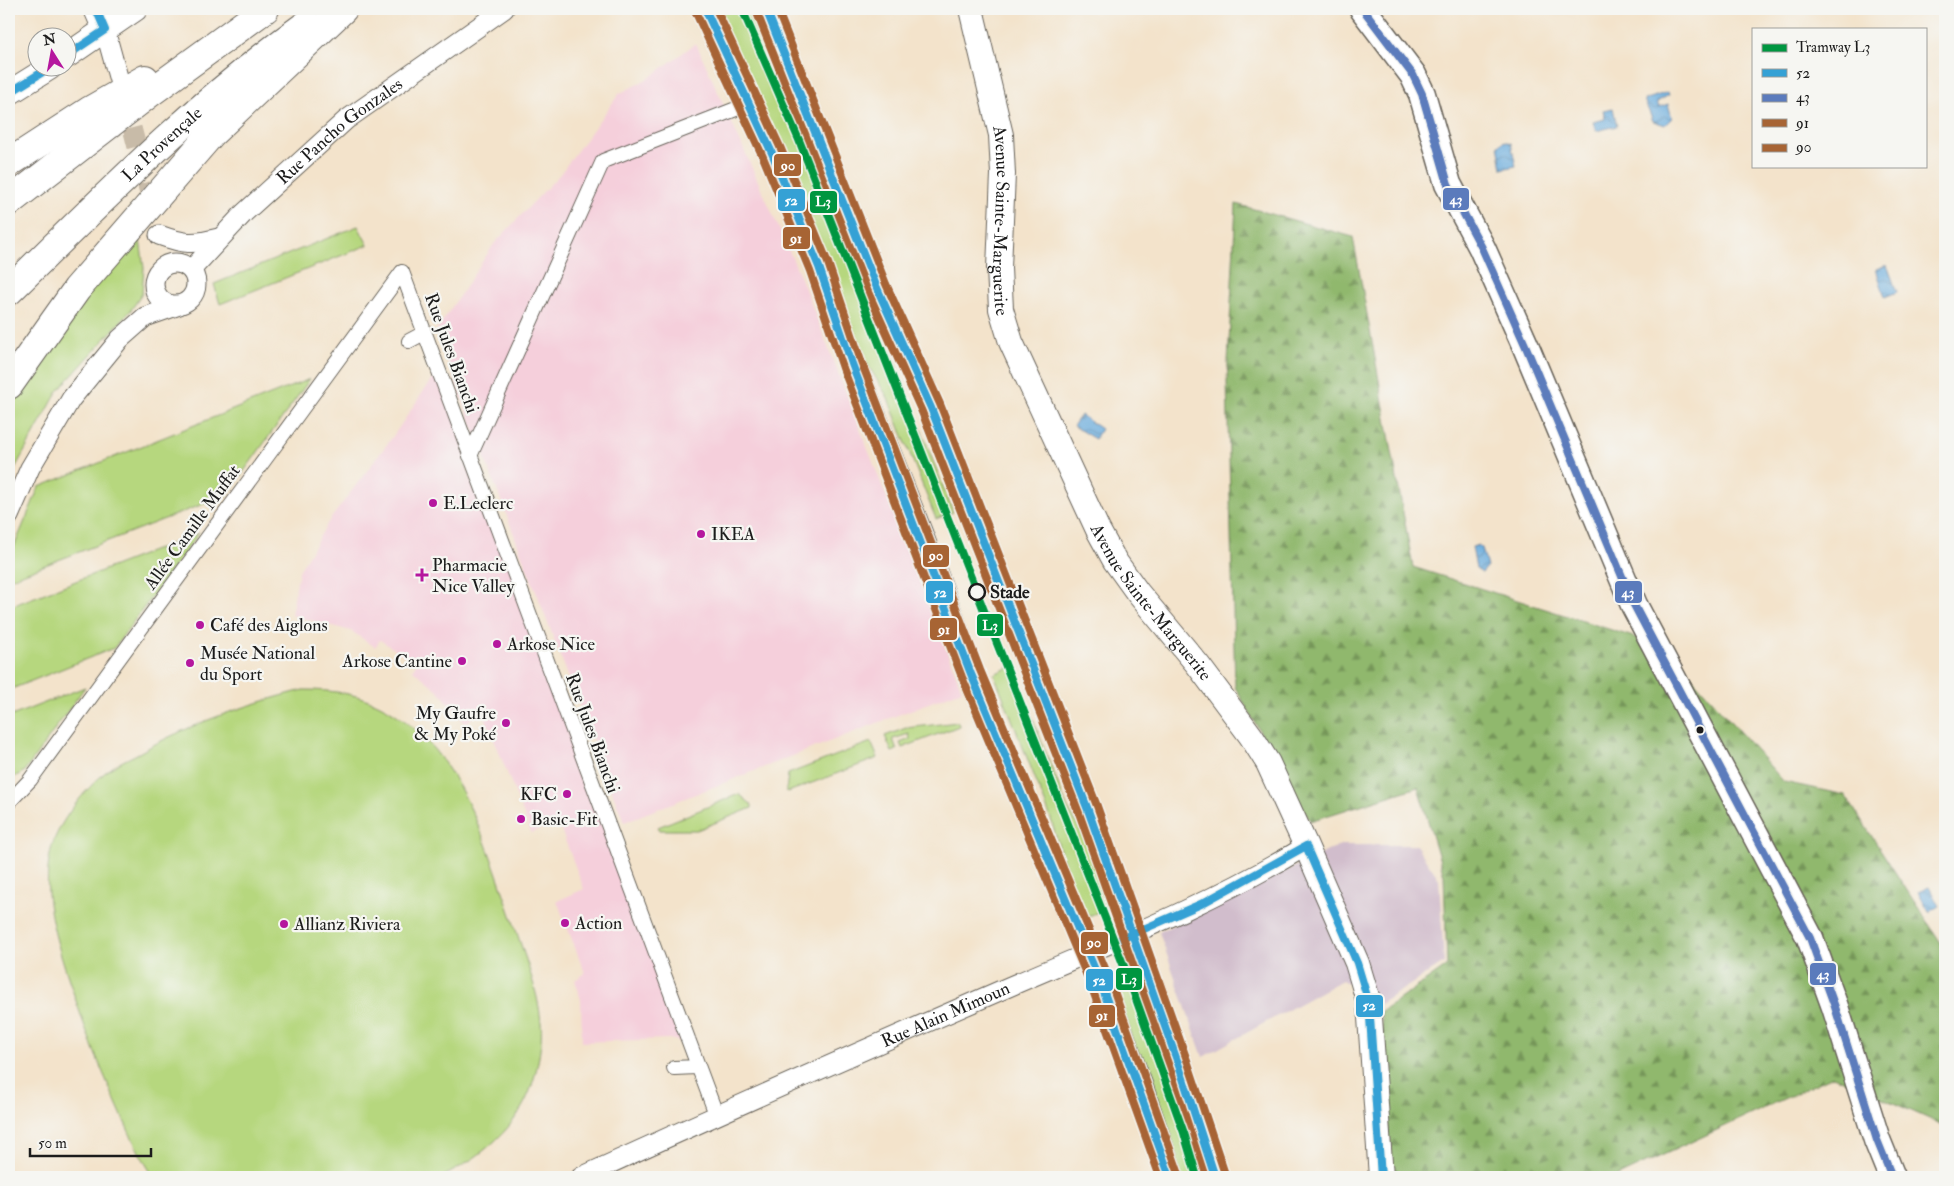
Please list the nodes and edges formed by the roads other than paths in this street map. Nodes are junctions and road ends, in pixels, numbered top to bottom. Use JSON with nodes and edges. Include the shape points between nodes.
{"nodes":[{"id":1,"x":135,"y":9,"type":"edge"},
{"id":2,"x":265,"y":9,"type":"edge"},
{"id":3,"x":327,"y":9,"type":"edge"},
{"id":4,"x":343,"y":9,"type":"edge"},
{"id":5,"x":504,"y":9,"type":"edge"},
{"id":6,"x":705,"y":9,"type":"edge"},
{"id":7,"x":766,"y":9,"type":"edge"},
{"id":8,"x":971,"y":9,"type":"edge"},
{"id":9,"x":1363,"y":9,"type":"edge"},
{"id":10,"x":101,"y":19,"type":"edge"},
{"id":11,"x":78,"y":45,"type":"edge"},
{"id":12,"x":33,"y":78,"type":"edge"},
{"id":13,"x":120,"y":84,"type":"tunnel mouth"},
{"id":14,"x":9,"y":93,"type":"edge"},
{"id":15,"x":741,"y":107,"type":"dead end"},
{"id":16,"x":9,"y":163,"type":"edge"},
{"id":17,"x":9,"y":202,"type":"edge"},
{"id":18,"x":219,"y":238,"type":"junction"},
{"id":19,"x":167,"y":264,"type":"junction"},
{"id":20,"x":191,"y":270,"type":"junction"},
{"id":21,"x":402,"y":272,"type":"joint"},
{"id":22,"x":154,"y":288,"type":"junction"},
{"id":23,"x":9,"y":291,"type":"edge"},
{"id":24,"x":179,"y":305,"type":"junction"},
{"id":25,"x":145,"y":317,"type":"junction"},
{"id":26,"x":424,"y":333,"type":"junction"},
{"id":27,"x":409,"y":341,"type":"dead end"},
{"id":28,"x":9,"y":385,"type":"edge"},
{"id":29,"x":470,"y":456,"type":"junction"},
{"id":30,"x":9,"y":516,"type":"edge"},
{"id":31,"x":10,"y":802,"type":"edge"},
{"id":32,"x":1306,"y":846,"type":"junction"},
{"id":33,"x":1131,"y":936,"type":"junction"},
{"id":34,"x":1089,"y":953,"type":"junction"},
{"id":35,"x":697,"y":1067,"type":"junction"},
{"id":36,"x":674,"y":1068,"type":"dead end"},
{"id":37,"x":716,"y":1114,"type":"junction"},
{"id":38,"x":581,"y":1177,"type":"edge"},
{"id":39,"x":1170,"y":1177,"type":"edge"},
{"id":40,"x":1215,"y":1177,"type":"edge"},
{"id":41,"x":1381,"y":1177,"type":"edge"},
{"id":42,"x":1892,"y":1177,"type":"edge"}],
"edges":[{"from":1,"to":10,"type":"street"},
{"from":2,"to":16,"type":"highway","via":[[89,111]]},
{"from":2,"to":17,"type":"highway"},
{"from":3,"to":23,"type":"highway","name":"La Provençale","via":[[221,89],[171,132]]},
{"from":4,"to":28,"type":"highway","via":[[212,132],[78,289]]},
{"from":5,"to":18,"type":"street","name":"Rue Pancho Gonzales","via":[[346,120]]},
{"from":6,"to":34,"type":"main road","via":[[772,152],[819,267],[852,364],[971,674]]},
{"from":7,"to":33,"type":"main road","via":[[880,296],[932,408],[1098,838]]},
{"from":8,"to":32,"type":"street","name":"Avenue Sainte-Marguerite","via":[[1000,135],[1003,174],[999,268],[1002,309],[1011,342],[1098,530],[1138,593],[1251,736],[1268,762]]},
{"from":9,"to":42,"type":"main road","via":[[1413,75],[1422,94],[1448,184],[1482,248],[1526,347],[1634,604],[1810,938]]},
{"from":10,"to":11,"type":"street"},
{"from":10,"to":13,"type":"street"},
{"from":12,"to":14,"type":"street"},
{"from":15,"to":29,"type":"street","via":[[603,161]]},
{"from":18,"to":19,"type":"street","via":[[183,244],[157,226]]},
{"from":18,"to":20,"type":"street","name":"Rue Pancho Gonzales"},
{"from":19,"to":20,"type":"street","via":[[182,264]]},
{"from":19,"to":22,"type":"street","via":[[156,274]]},
{"from":20,"to":24,"type":"street","via":[[195,291]]},
{"from":21,"to":26,"type":"street","name":"Rue Jules Bianchi"},
{"from":21,"to":31,"type":"street","name":"Allée Camille Muffat","via":[[30,780]]},
{"from":22,"to":24,"type":"street","via":[[160,300]]},
{"from":22,"to":25,"type":"street"},
{"from":24,"to":25,"type":"street"},
{"from":25,"to":30,"type":"street","via":[[120,339],[71,398],[30,468]]},
{"from":26,"to":27,"type":"street"},
{"from":26,"to":29,"type":"street","name":"Rue Jules Bianchi"},
{"from":29,"to":35,"type":"street","name":"Rue Jules Bianchi"},
{"from":32,"to":33,"type":"street","name":"Rue Alain Mimoun","via":[[1230,889]]},
{"from":32,"to":41,"type":"street","name":"Avenue Sainte-Marguerite","via":[[1357,963],[1369,1003]]},
{"from":33,"to":34,"type":"street","name":"Rue Alain Mimoun"},
{"from":33,"to":40,"type":"main road","via":[[1179,1066]]},
{"from":34,"to":37,"type":"street","name":"Rue Alain Mimoun"},
{"from":34,"to":39,"type":"main road"},
{"from":35,"to":36,"type":"street"},
{"from":35,"to":37,"type":"street","name":"Rue Jules Bianchi"},
{"from":37,"to":38,"type":"street","name":"Rue Alain Mimoun"}]}
